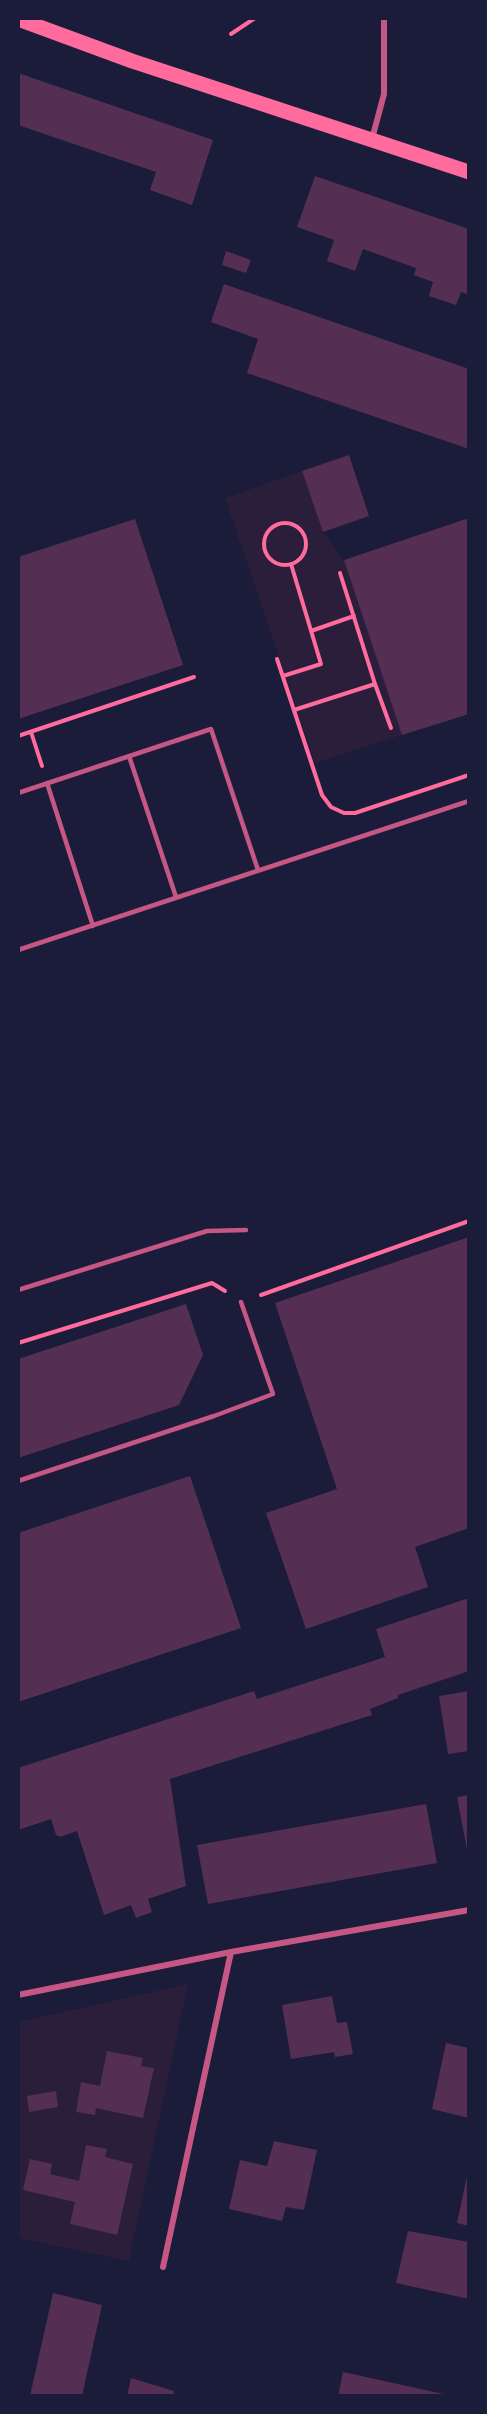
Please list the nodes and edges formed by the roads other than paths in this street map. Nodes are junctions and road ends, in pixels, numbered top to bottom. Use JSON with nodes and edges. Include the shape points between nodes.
{"nodes":[{"id":1,"x":384,"y":18,"type":"edge"},
{"id":2,"x":18,"y":20,"type":"edge"},
{"id":3,"x":372,"y":140,"type":"junction"},
{"id":4,"x":469,"y":172,"type":"edge"},
{"id":5,"x":129,"y":756,"type":"junction"},
{"id":6,"x":47,"y":783,"type":"junction"},
{"id":7,"x":18,"y":793,"type":"edge"},
{"id":8,"x":469,"y":801,"type":"edge"},
{"id":9,"x":258,"y":870,"type":"junction"},
{"id":10,"x":176,"y":897,"type":"junction"},
{"id":11,"x":93,"y":926,"type":"junction"},
{"id":12,"x":18,"y":950,"type":"edge"},
{"id":13,"x":246,"y":1230,"type":"dead end"},
{"id":14,"x":18,"y":1290,"type":"edge"},
{"id":15,"x":242,"y":1302,"type":"road end"},
{"id":16,"x":18,"y":1481,"type":"edge"},
{"id":17,"x":469,"y":1910,"type":"edge"},
{"id":18,"x":231,"y":1952,"type":"junction"},
{"id":19,"x":18,"y":1995,"type":"edge"},
{"id":20,"x":163,"y":2267,"type":"dead end"}],
"edges":[{"from":1,"to":3,"type":"street","via":[[384,94]]},
{"from":2,"to":3,"type":"main road"},
{"from":3,"to":4,"type":"main road"},
{"from":5,"to":6,"type":"lane"},
{"from":5,"to":9,"type":"lane","via":[[211,729]]},
{"from":5,"to":10,"type":"lane"},
{"from":6,"to":7,"type":"lane"},
{"from":6,"to":11,"type":"lane"},
{"from":8,"to":9,"type":"lane"},
{"from":9,"to":10,"type":"lane"},
{"from":10,"to":11,"type":"lane"},
{"from":11,"to":12,"type":"lane"},
{"from":13,"to":14,"type":"lane","via":[[207,1232]]},
{"from":15,"to":16,"type":"lane","via":[[273,1394]]},
{"from":17,"to":18,"type":"street"},
{"from":18,"to":19,"type":"street"},
{"from":18,"to":20,"type":"street"}]}
